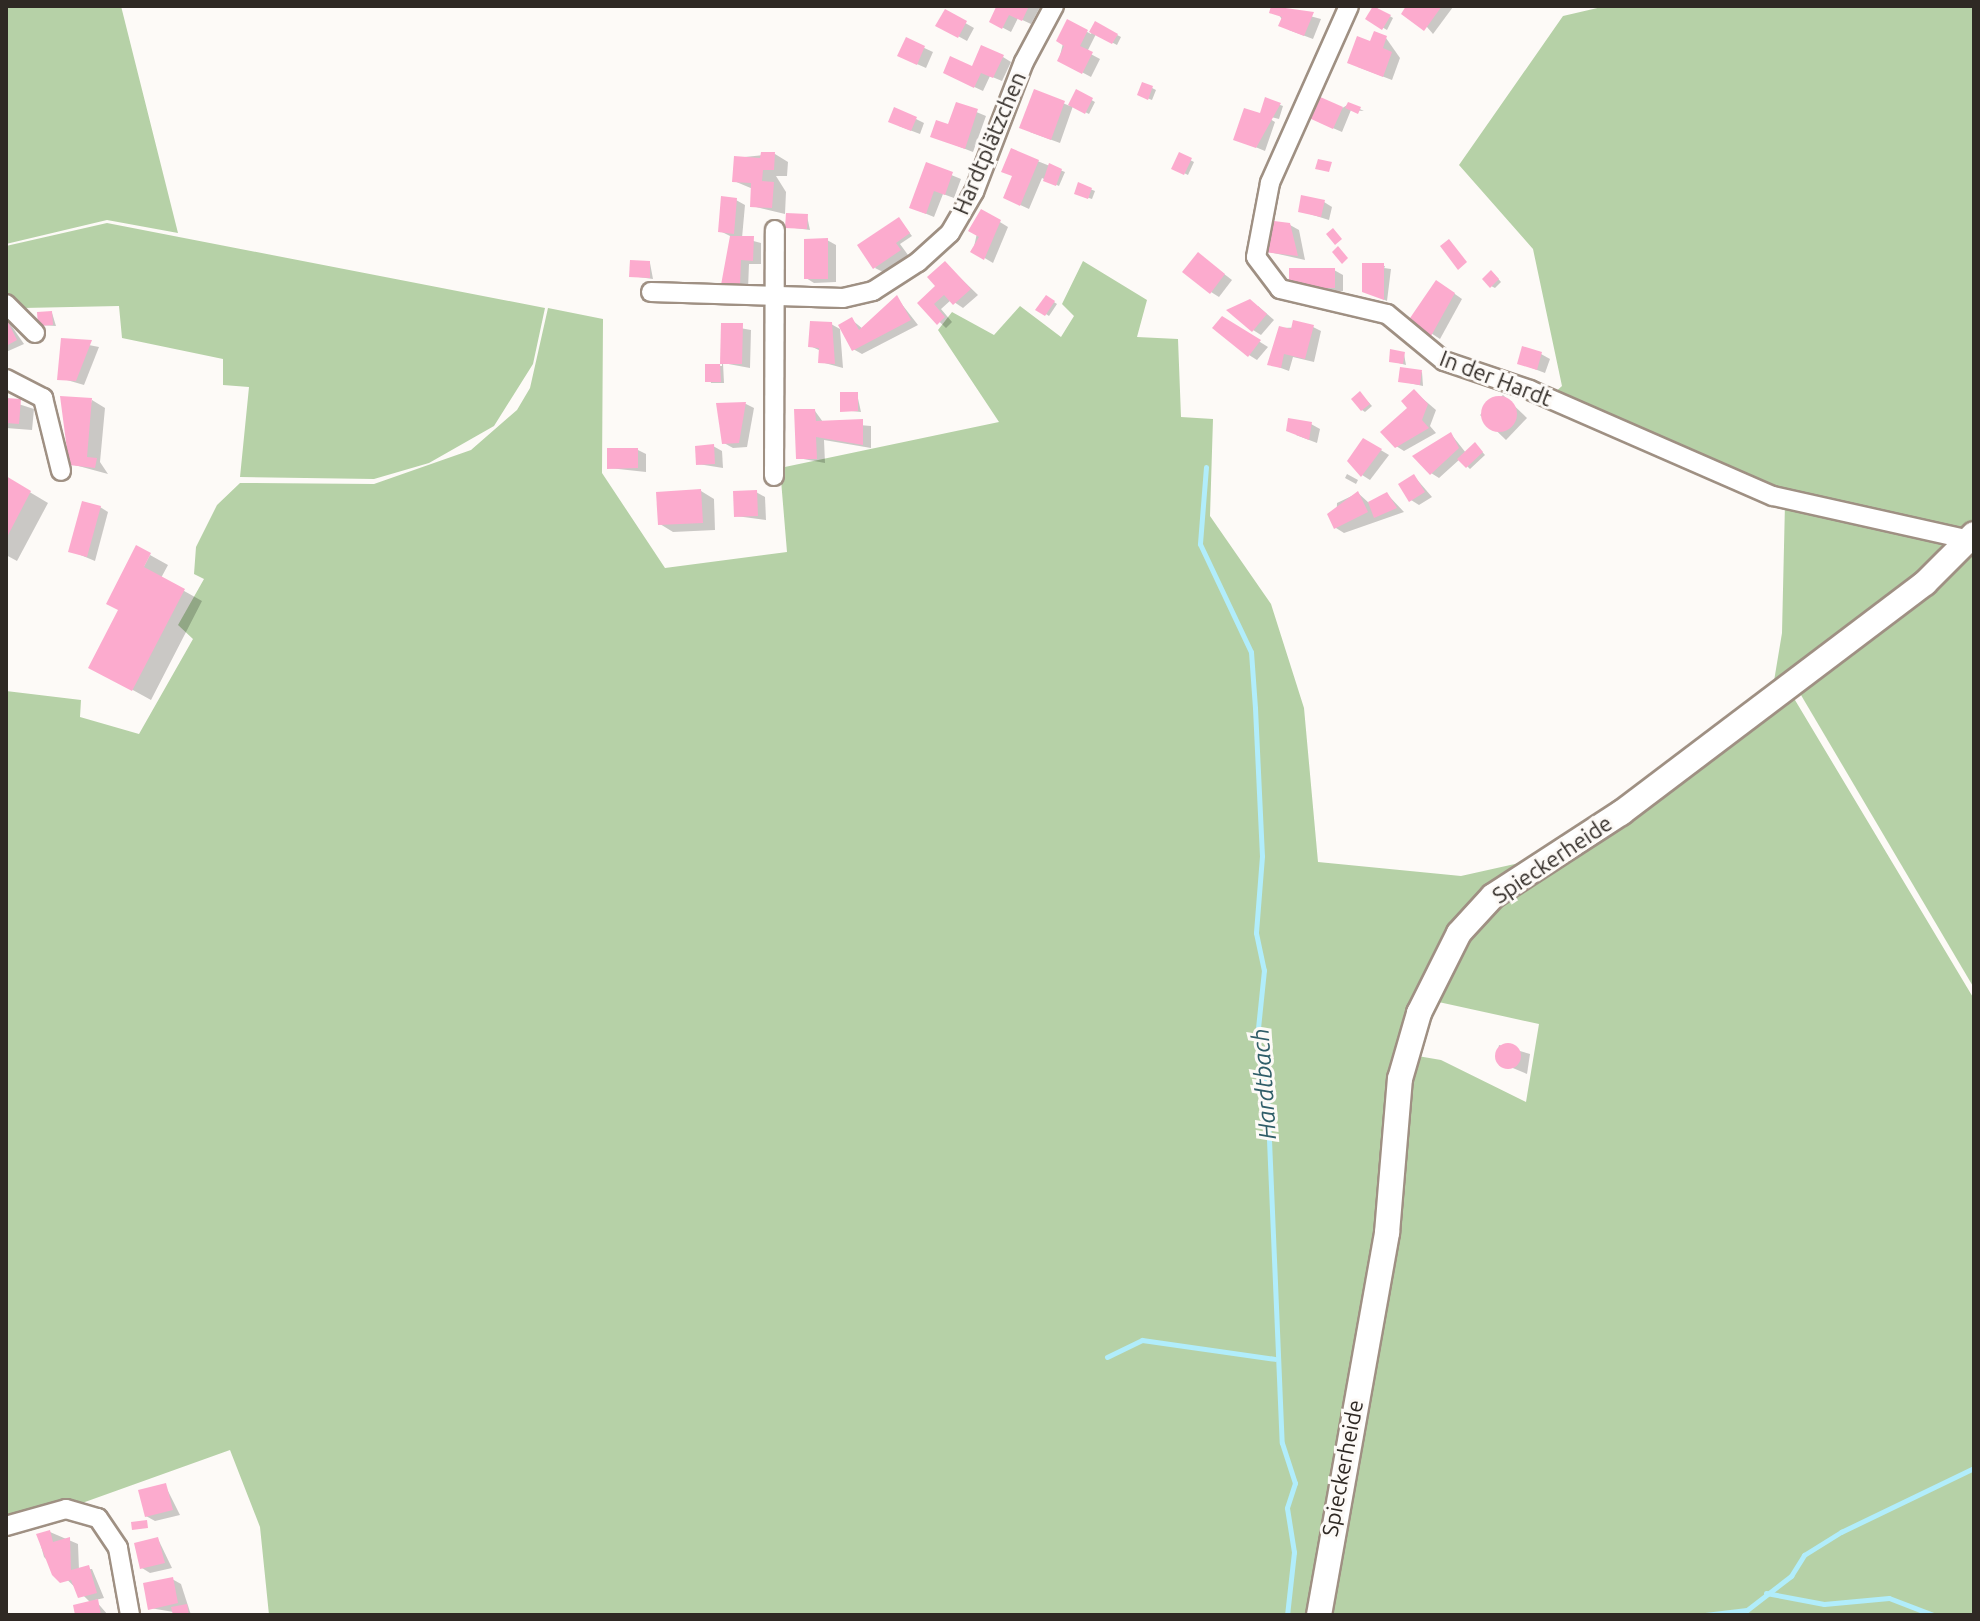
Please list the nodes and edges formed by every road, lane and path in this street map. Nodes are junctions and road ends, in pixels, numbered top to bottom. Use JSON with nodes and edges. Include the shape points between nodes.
{"nodes":[{"id":1,"x":1054,"y":6,"type":"edge"},
{"id":2,"x":1349,"y":6,"type":"edge"},
{"id":3,"x":775,"y":230,"type":"dead end"},
{"id":4,"x":651,"y":292,"type":"dead end"},
{"id":5,"x":772,"y":299,"type":"junction"},
{"id":6,"x":6,"y":304,"type":"edge"},
{"id":7,"x":35,"y":333,"type":"dead end"},
{"id":8,"x":6,"y":379,"type":"edge"},
{"id":9,"x":61,"y":471,"type":"dead end"},
{"id":10,"x":774,"y":476,"type":"dead end"},
{"id":11,"x":1972,"y":537,"type":"edge"},
{"id":12,"x":6,"y":1526,"type":"edge"},
{"id":13,"x":130,"y":1615,"type":"edge"},
{"id":14,"x":1319,"y":1615,"type":"edge"}],
"edges":[{"from":1,"to":5,"type":"street","name":"Hardtplätzchen","via":[[950,233],[873,291]]},
{"from":2,"to":11,"type":"street","name":"In der Hardt","via":[[1270,183],[1256,257],[1280,289],[1387,314],[1444,361],[1530,390],[1773,496]]},
{"from":3,"to":5,"type":"street"},
{"from":4,"to":5,"type":"street","name":"Hardtplätzchen"},
{"from":5,"to":10,"type":"street"},
{"from":6,"to":7,"type":"street"},
{"from":8,"to":9,"type":"street","via":[[43,398]]},
{"from":11,"to":14,"type":"main road","name":"Spieckerheide","via":[[1925,583],[1621,813],[1493,896],[1459,933],[1419,1013],[1400,1079],[1387,1233]]},
{"from":12,"to":13,"type":"street","via":[[66,1509],[98,1518],[118,1548]]}]}
